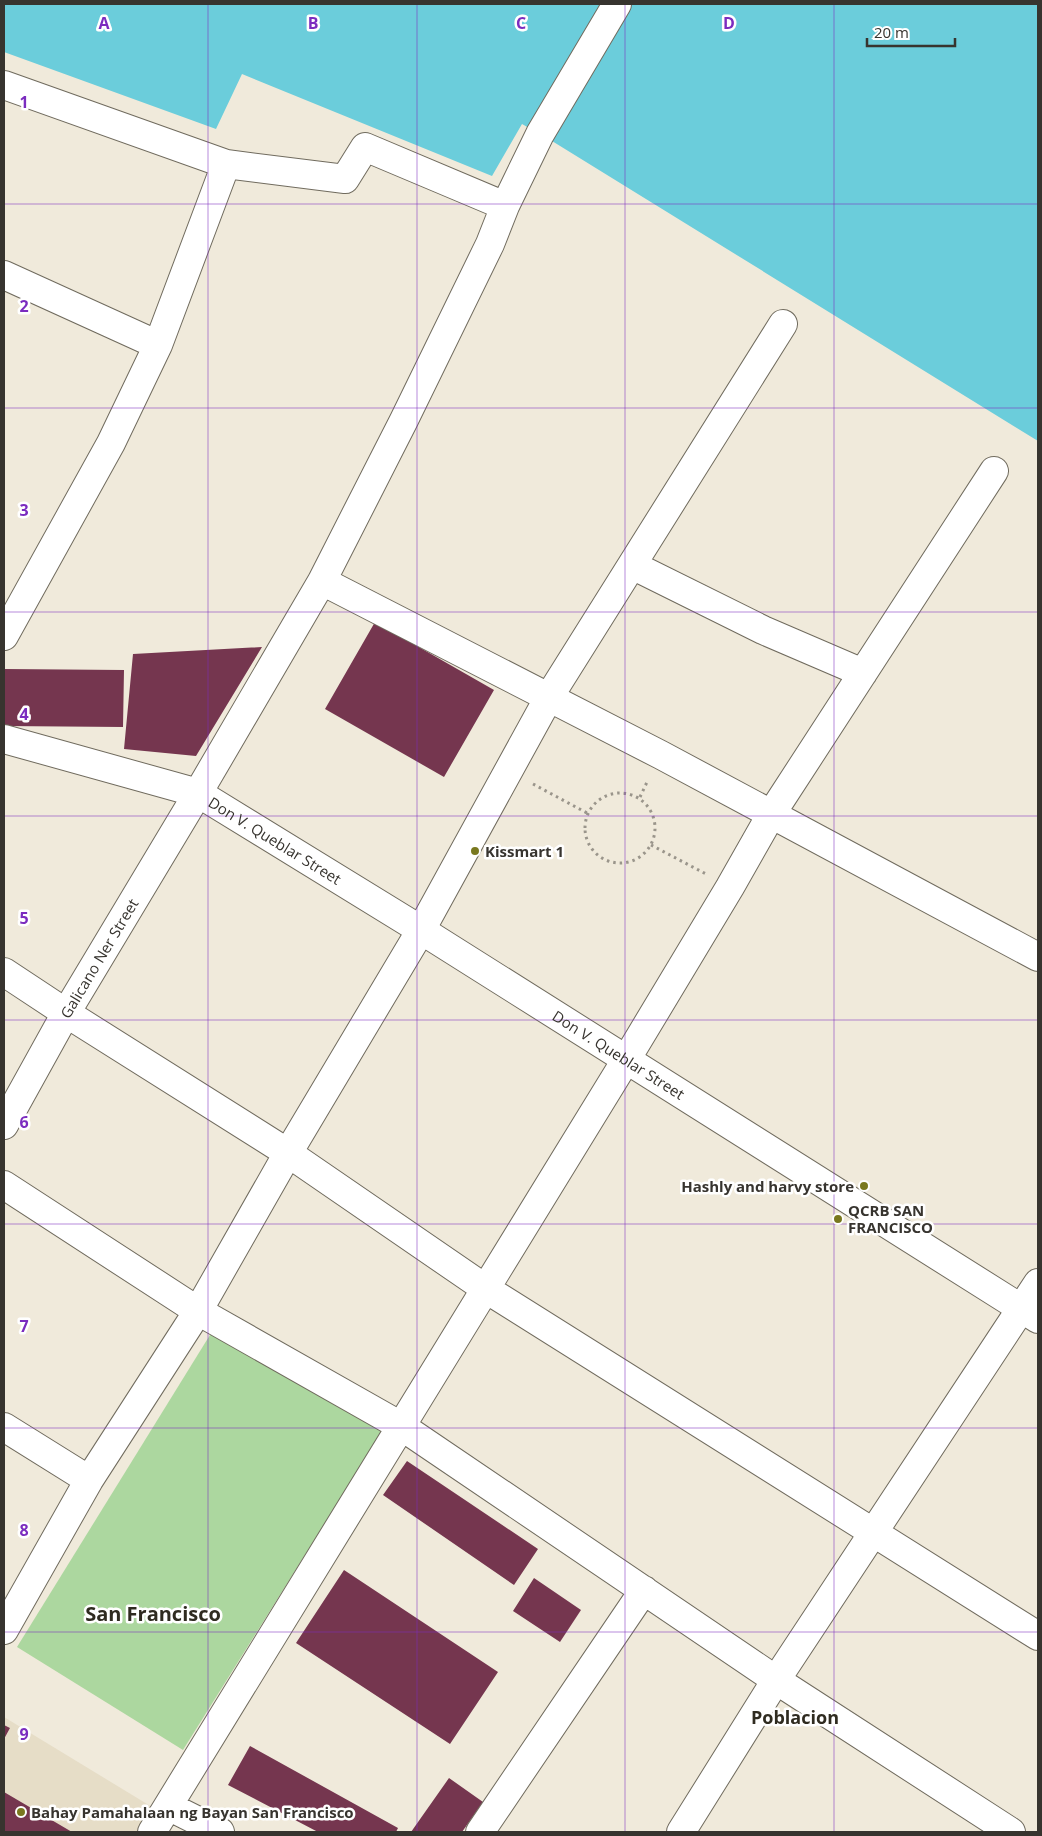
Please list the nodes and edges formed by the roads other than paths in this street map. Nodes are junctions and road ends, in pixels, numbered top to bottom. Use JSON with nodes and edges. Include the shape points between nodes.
{"nodes":[{"id":1,"x":617,"y":4,"type":"edge"},
{"id":2,"x":4,"y":84,"type":"edge"},
{"id":3,"x":226,"y":164,"type":"junction"},
{"id":4,"x":505,"y":206,"type":"junction"},
{"id":5,"x":4,"y":275,"type":"edge"},
{"id":6,"x":783,"y":324,"type":"dead end"},
{"id":7,"x":158,"y":345,"type":"junction"},
{"id":8,"x":994,"y":470,"type":"dead end"},
{"id":9,"x":632,"y":565,"type":"junction"},
{"id":10,"x":322,"y":581,"type":"junction"},
{"id":11,"x":4,"y":636,"type":"edge"},
{"id":12,"x":863,"y":673,"type":"junction"},
{"id":13,"x":549,"y":697,"type":"junction"},
{"id":14,"x":4,"y":740,"type":"edge"},
{"id":15,"x":198,"y":793,"type":"junction"},
{"id":16,"x":772,"y":813,"type":"junction"},
{"id":17,"x":421,"y":930,"type":"junction"},
{"id":18,"x":1038,"y":957,"type":"edge"},
{"id":19,"x":4,"y":972,"type":"edge"},
{"id":20,"x":66,"y":1013,"type":"junction"},
{"id":21,"x":626,"y":1060,"type":"junction"},
{"id":22,"x":4,"y":1125,"type":"edge"},
{"id":23,"x":288,"y":1153,"type":"junction"},
{"id":24,"x":4,"y":1185,"type":"edge"},
{"id":25,"x":1038,"y":1283,"type":"edge"},
{"id":26,"x":486,"y":1289,"type":"junction"},
{"id":27,"x":198,"y":1312,"type":"junction"},
{"id":28,"x":1030,"y":1314,"type":"edge"},
{"id":29,"x":401,"y":1426,"type":"junction"},
{"id":30,"x":4,"y":1427,"type":"edge"},
{"id":31,"x":90,"y":1480,"type":"junction"},
{"id":32,"x":874,"y":1533,"type":"junction"},
{"id":33,"x":644,"y":1590,"type":"junction"},
{"id":34,"x":4,"y":1630,"type":"edge"},
{"id":35,"x":1038,"y":1636,"type":"edge"},
{"id":36,"x":776,"y":1680,"type":"junction"},
{"id":37,"x":168,"y":1806,"type":"junction"},
{"id":38,"x":152,"y":1832,"type":"edge"},
{"id":39,"x":220,"y":1832,"type":"edge"},
{"id":40,"x":480,"y":1832,"type":"edge"},
{"id":41,"x":682,"y":1832,"type":"edge"},
{"id":42,"x":1011,"y":1832,"type":"edge"}],
"edges":[{"from":1,"to":4,"type":"street","name":"Galicano Ner Street","via":[[540,134]]},
{"from":2,"to":3,"type":"street"},
{"from":3,"to":4,"type":"street","via":[[345,179],[365,146]]},
{"from":3,"to":7,"type":"street"},
{"from":4,"to":10,"type":"street","name":"Galicano Ner Street","via":[[486,253]]},
{"from":5,"to":7,"type":"street"},
{"from":6,"to":9,"type":"street"},
{"from":7,"to":11,"type":"street","via":[[111,443]]},
{"from":8,"to":12,"type":"street"},
{"from":9,"to":12,"type":"street","via":[[763,630]]},
{"from":9,"to":13,"type":"street"},
{"from":10,"to":13,"type":"street"},
{"from":10,"to":15,"type":"street","name":"Galicano Ner Street"},
{"from":12,"to":16,"type":"street"},
{"from":13,"to":16,"type":"street"},
{"from":13,"to":17,"type":"street"},
{"from":14,"to":15,"type":"street","name":"Don V. Queblar Street"},
{"from":15,"to":17,"type":"street","name":"Don V. Queblar Street"},
{"from":15,"to":20,"type":"street","name":"Galicano Ner Street"},
{"from":16,"to":18,"type":"street"},
{"from":16,"to":21,"type":"street"},
{"from":17,"to":21,"type":"street","name":"Don V. Queblar Street"},
{"from":17,"to":23,"type":"street"},
{"from":19,"to":20,"type":"street"},
{"from":20,"to":22,"type":"street","name":"Galicano Ner Street"},
{"from":20,"to":23,"type":"street"},
{"from":21,"to":26,"type":"street"},
{"from":21,"to":28,"type":"street","name":"Don V. Queblar Street"},
{"from":23,"to":26,"type":"street"},
{"from":23,"to":27,"type":"street"},
{"from":24,"to":27,"type":"street"},
{"from":25,"to":28,"type":"street"},
{"from":26,"to":29,"type":"street"},
{"from":26,"to":32,"type":"street"},
{"from":27,"to":29,"type":"street"},
{"from":27,"to":31,"type":"street"},
{"from":28,"to":32,"type":"street"},
{"from":29,"to":33,"type":"street"},
{"from":29,"to":37,"type":"street"},
{"from":30,"to":31,"type":"street"},
{"from":31,"to":34,"type":"street"},
{"from":32,"to":35,"type":"street"},
{"from":32,"to":36,"type":"street"},
{"from":33,"to":36,"type":"street"},
{"from":33,"to":40,"type":"street"},
{"from":36,"to":41,"type":"street"},
{"from":36,"to":42,"type":"street"},
{"from":37,"to":38,"type":"street"},
{"from":37,"to":39,"type":"street"}]}
